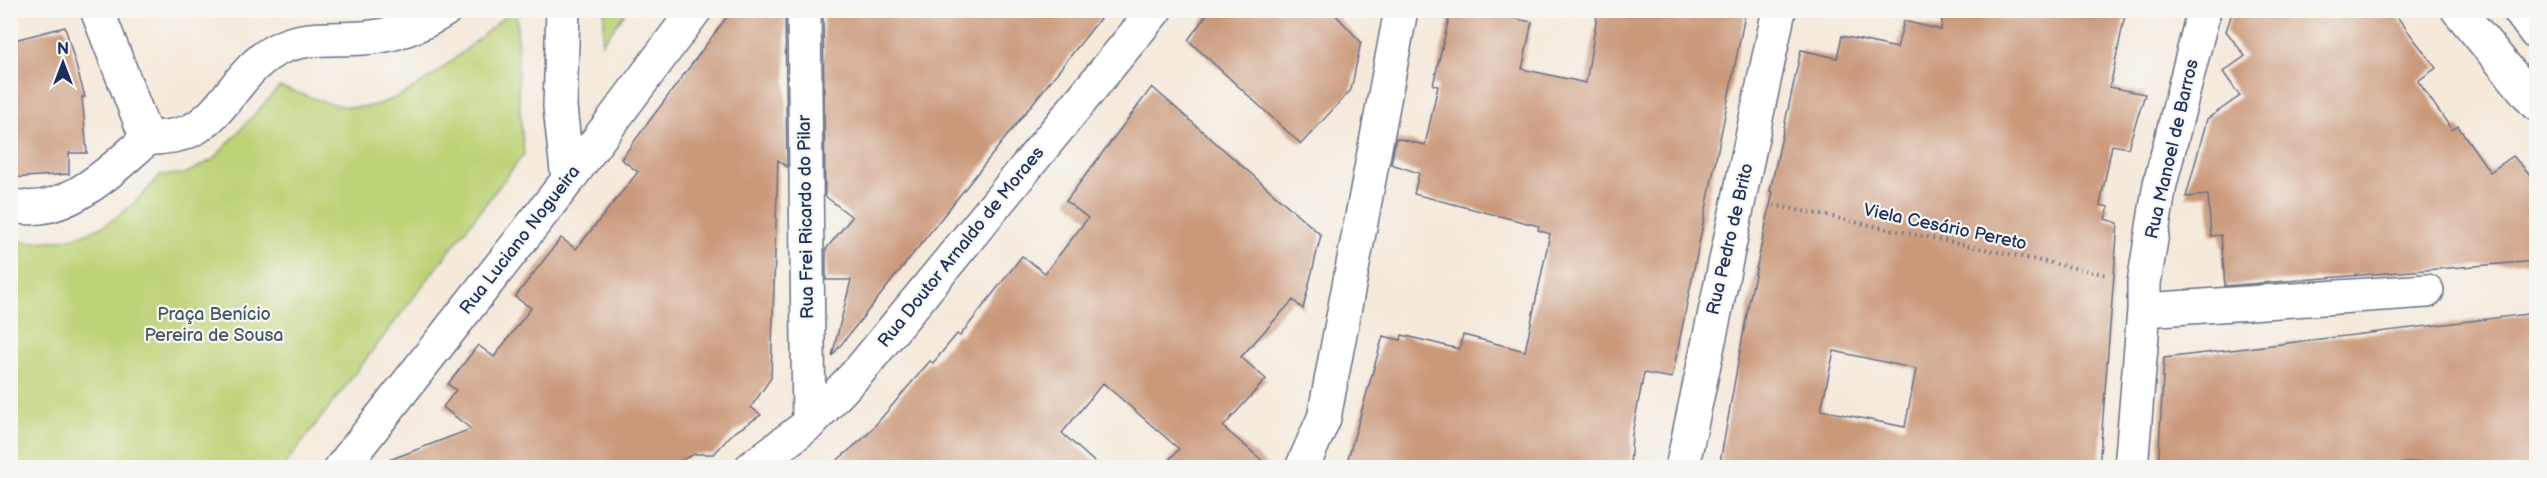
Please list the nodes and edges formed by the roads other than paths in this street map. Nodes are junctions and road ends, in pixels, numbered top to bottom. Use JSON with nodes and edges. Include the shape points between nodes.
{"nodes":[{"id":1,"x":97,"y":10,"type":"edge"},
{"id":2,"x":445,"y":10,"type":"edge"},
{"id":3,"x":563,"y":10,"type":"edge"},
{"id":4,"x":695,"y":10,"type":"edge"},
{"id":5,"x":804,"y":10,"type":"edge"},
{"id":6,"x":1155,"y":10,"type":"edge"},
{"id":7,"x":1401,"y":10,"type":"edge"},
{"id":8,"x":1779,"y":10,"type":"edge"},
{"id":9,"x":2204,"y":10,"type":"edge"},
{"id":10,"x":2458,"y":10,"type":"edge"},
{"id":11,"x":2519,"y":10,"type":"edge"},
{"id":12,"x":2536,"y":33,"type":"edge"},
{"id":13,"x":2536,"y":104,"type":"edge"},
{"id":14,"x":147,"y":139,"type":"junction"},
{"id":15,"x":568,"y":180,"type":"junction"},
{"id":16,"x":10,"y":205,"type":"edge"},
{"id":17,"x":2427,"y":291,"type":"dead end"},
{"id":18,"x":2144,"y":296,"type":"junction"},
{"id":19,"x":808,"y":424,"type":"junction"},
{"id":20,"x":341,"y":468,"type":"edge"},
{"id":21,"x":751,"y":468,"type":"edge"},
{"id":22,"x":1302,"y":468,"type":"edge"},
{"id":23,"x":1682,"y":468,"type":"edge"},
{"id":24,"x":2131,"y":468,"type":"edge"}],
"edges":[{"from":1,"to":14,"type":"street"},
{"from":2,"to":14,"type":"street","via":[[422,25],[394,33],[283,46],[260,58],[209,118],[191,130]]},
{"from":3,"to":15,"type":"street","via":[[560,107]]},
{"from":4,"to":15,"type":"street","name":"Rua Luciano Nogueira"},
{"from":5,"to":19,"type":"street","name":"Rua Frei Ricardo do Pilar"},
{"from":6,"to":19,"type":"street","name":"Rua Doutor Arnaldo de Moraes","via":[[860,370]]},
{"from":7,"to":22,"type":"street","via":[[1324,418]]},
{"from":8,"to":23,"type":"street","name":"Rua Pedro de Brito"},
{"from":9,"to":18,"type":"street","name":"Rua Manoel de Barros","via":[[2160,184]]},
{"from":10,"to":13,"type":"street"},
{"from":11,"to":12,"type":"street"},
{"from":14,"to":16,"type":"street","via":[[92,185],[55,204],[25,209]]},
{"from":15,"to":20,"type":"street","name":"Rua Luciano Nogueira"},
{"from":17,"to":18,"type":"street"},
{"from":18,"to":24,"type":"street","name":"Rua Manoel de Barros"},
{"from":19,"to":21,"type":"street","name":"Rua Doutor Arnaldo de Moraes"}]}
